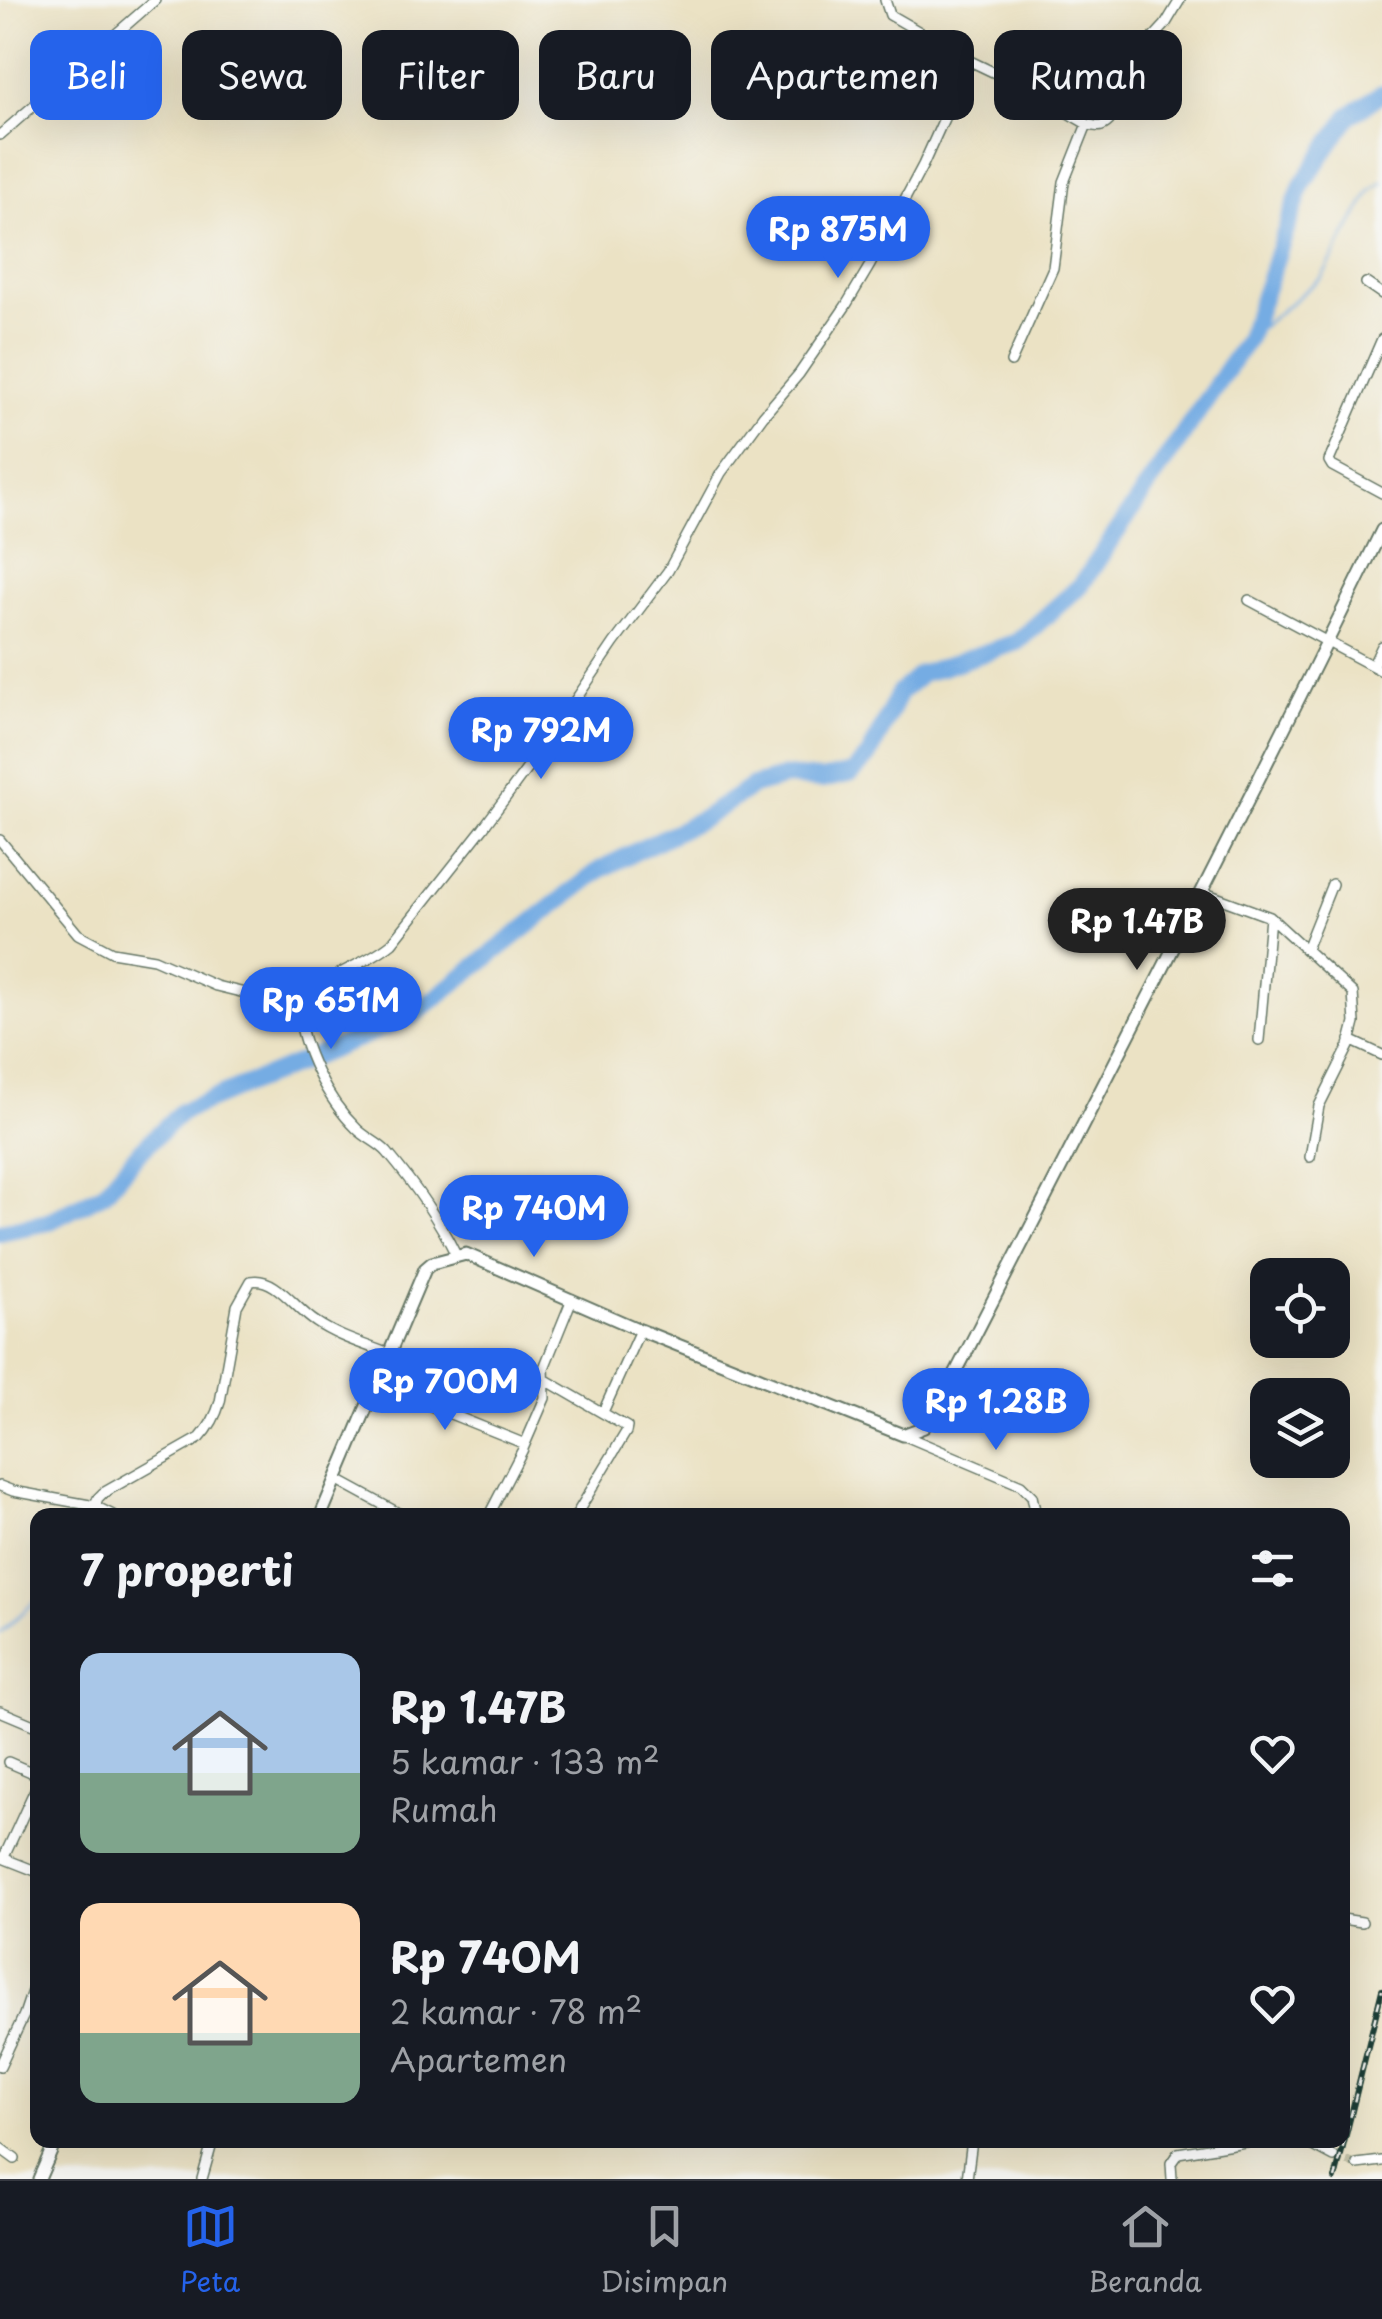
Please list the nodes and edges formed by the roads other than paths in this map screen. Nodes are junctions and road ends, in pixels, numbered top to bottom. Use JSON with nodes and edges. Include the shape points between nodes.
{"nodes":[{"id":1,"x":155,"y":0,"type":"edge"},
{"id":2,"x":885,"y":0,"type":"edge"},
{"id":3,"x":1180,"y":0,"type":"edge"},
{"id":4,"x":916,"y":30,"type":"edge"},
{"id":5,"x":974,"y":63,"type":"edge"},
{"id":6,"x":943,"y":120,"type":"edge"},
{"id":7,"x":1087,"y":124,"type":"junction"},
{"id":8,"x":0,"y":135,"type":"edge"},
{"id":9,"x":1366,"y":284,"type":"dead end"},
{"id":10,"x":1382,"y":294,"type":"edge"},
{"id":11,"x":1382,"y":339,"type":"edge"},
{"id":12,"x":1011,"y":362,"type":"dead end"},
{"id":13,"x":1382,"y":492,"type":"edge"},
{"id":14,"x":1382,"y":530,"type":"edge"},
{"id":15,"x":1250,"y":600,"type":"dead end"},
{"id":16,"x":1326,"y":642,"type":"junction"},
{"id":17,"x":1382,"y":646,"type":"edge"},
{"id":18,"x":1377,"y":668,"type":"edge"},
{"id":19,"x":0,"y":840,"type":"edge"},
{"id":20,"x":1332,"y":884,"type":"dead end"},
{"id":21,"x":1202,"y":892,"type":"junction"},
{"id":22,"x":1270,"y":917,"type":"junction"},
{"id":23,"x":1306,"y":949,"type":"junction"},
{"id":24,"x":298,"y":1006,"type":"junction"},
{"id":25,"x":1259,"y":1040,"type":"dead end"},
{"id":26,"x":1350,"y":1040,"type":"junction"},
{"id":27,"x":1382,"y":1055,"type":"edge"},
{"id":28,"x":1310,"y":1157,"type":"dead end"},
{"id":29,"x":456,"y":1255,"type":"junction"},
{"id":30,"x":572,"y":1299,"type":"junction"},
{"id":31,"x":640,"y":1330,"type":"junction"},
{"id":32,"x":389,"y":1354,"type":"junction"},
{"id":33,"x":544,"y":1379,"type":"junction"},
{"id":34,"x":376,"y":1384,"type":"junction"},
{"id":35,"x":602,"y":1412,"type":"junction"},
{"id":36,"x":903,"y":1435,"type":"junction"},
{"id":37,"x":525,"y":1444,"type":"junction"},
{"id":38,"x":336,"y":1479,"type":"junction"},
{"id":39,"x":0,"y":1486,"type":"edge"},
{"id":40,"x":95,"y":1506,"type":"junction"},
{"id":41,"x":99,"y":1508,"type":"edge"},
{"id":42,"x":324,"y":1508,"type":"edge"},
{"id":43,"x":389,"y":1508,"type":"edge"},
{"id":44,"x":493,"y":1508,"type":"edge"},
{"id":45,"x":580,"y":1508,"type":"edge"},
{"id":46,"x":1035,"y":1508,"type":"edge"},
{"id":47,"x":0,"y":1712,"type":"edge"},
{"id":48,"x":30,"y":1724,"type":"edge"},
{"id":49,"x":8,"y":1762,"type":"dead end"},
{"id":50,"x":30,"y":1772,"type":"edge"},
{"id":51,"x":30,"y":1799,"type":"edge"},
{"id":52,"x":2,"y":1857,"type":"edge"},
{"id":53,"x":30,"y":1869,"type":"edge"},
{"id":54,"x":1350,"y":1920,"type":"edge"},
{"id":55,"x":1362,"y":1922,"type":"dead end"},
{"id":56,"x":30,"y":1996,"type":"edge"},
{"id":57,"x":0,"y":2066,"type":"edge"},
{"id":58,"x":0,"y":2148,"type":"edge"},
{"id":59,"x":53,"y":2148,"type":"edge"},
{"id":60,"x":211,"y":2148,"type":"edge"},
{"id":61,"x":971,"y":2148,"type":"edge"},
{"id":62,"x":1208,"y":2148,"type":"edge"},
{"id":63,"x":1316,"y":2148,"type":"edge"},
{"id":64,"x":16,"y":2158,"type":"dead end"},
{"id":65,"x":1334,"y":2158,"type":"tunnel mouth"},
{"id":66,"x":1382,"y":2161,"type":"edge"},
{"id":67,"x":1357,"y":2164,"type":"tunnel mouth"},
{"id":68,"x":39,"y":2179,"type":"edge"},
{"id":69,"x":202,"y":2179,"type":"edge"},
{"id":70,"x":968,"y":2179,"type":"edge"},
{"id":71,"x":1172,"y":2179,"type":"edge"}],
"edges":[{"from":1,"to":8,"type":"street"},
{"from":2,"to":4,"type":"street","via":[[890,15]]},
{"from":3,"to":7,"type":"street","via":[[1141,51],[1108,121],[1098,128]]},
{"from":5,"to":7,"type":"street"},
{"from":6,"to":24,"type":"street","via":[[859,284],[720,473],[668,572],[534,760],[392,943],[326,981]]},
{"from":7,"to":12,"type":"street","via":[[1064,182],[1053,268]]},
{"from":9,"to":10,"type":"street"},
{"from":11,"to":13,"type":"street","via":[[1329,461]]},
{"from":14,"to":16,"type":"street"},
{"from":15,"to":16,"type":"street"},
{"from":16,"to":18,"type":"street"},
{"from":16,"to":21,"type":"street"},
{"from":17,"to":18,"type":"street"},
{"from":19,"to":24,"type":"street","via":[[78,934],[94,944]]},
{"from":20,"to":23,"type":"street"},
{"from":21,"to":22,"type":"street"},
{"from":21,"to":36,"type":"street","via":[[934,1415]]},
{"from":22,"to":23,"type":"street"},
{"from":22,"to":25,"type":"street"},
{"from":23,"to":26,"type":"street","via":[[1353,993]]},
{"from":24,"to":29,"type":"street","via":[[323,1083],[346,1118],[384,1147]]},
{"from":26,"to":27,"type":"street"},
{"from":26,"to":28,"type":"street","via":[[1319,1106]]},
{"from":29,"to":30,"type":"street"},
{"from":29,"to":32,"type":"street","via":[[425,1268]]},
{"from":30,"to":31,"type":"street"},
{"from":30,"to":33,"type":"street"},
{"from":31,"to":35,"type":"street"},
{"from":31,"to":36,"type":"street"},
{"from":32,"to":34,"type":"street"},
{"from":32,"to":40,"type":"street","via":[[338,1335],[274,1287],[251,1281],[238,1306],[220,1402],[208,1430],[103,1493]]},
{"from":33,"to":35,"type":"street"},
{"from":33,"to":37,"type":"street","via":[[546,1398]]},
{"from":34,"to":37,"type":"street"},
{"from":34,"to":38,"type":"street"},
{"from":35,"to":45,"type":"street","via":[[627,1430]]},
{"from":36,"to":46,"type":"street","via":[[1021,1485]]},
{"from":37,"to":44,"type":"street"},
{"from":38,"to":42,"type":"street"},
{"from":38,"to":43,"type":"street"},
{"from":39,"to":40,"type":"street"},
{"from":40,"to":41,"type":"street"},
{"from":47,"to":48,"type":"street"},
{"from":49,"to":50,"type":"street"},
{"from":51,"to":52,"type":"street"},
{"from":52,"to":53,"type":"street"},
{"from":54,"to":55,"type":"street"},
{"from":56,"to":57,"type":"street"},
{"from":58,"to":64,"type":"street"},
{"from":59,"to":68,"type":"street"},
{"from":60,"to":69,"type":"street"},
{"from":61,"to":70,"type":"street"},
{"from":62,"to":71,"type":"street","via":[[1178,2153]]},
{"from":63,"to":65,"type":"street"},
{"from":66,"to":67,"type":"street"}]}
